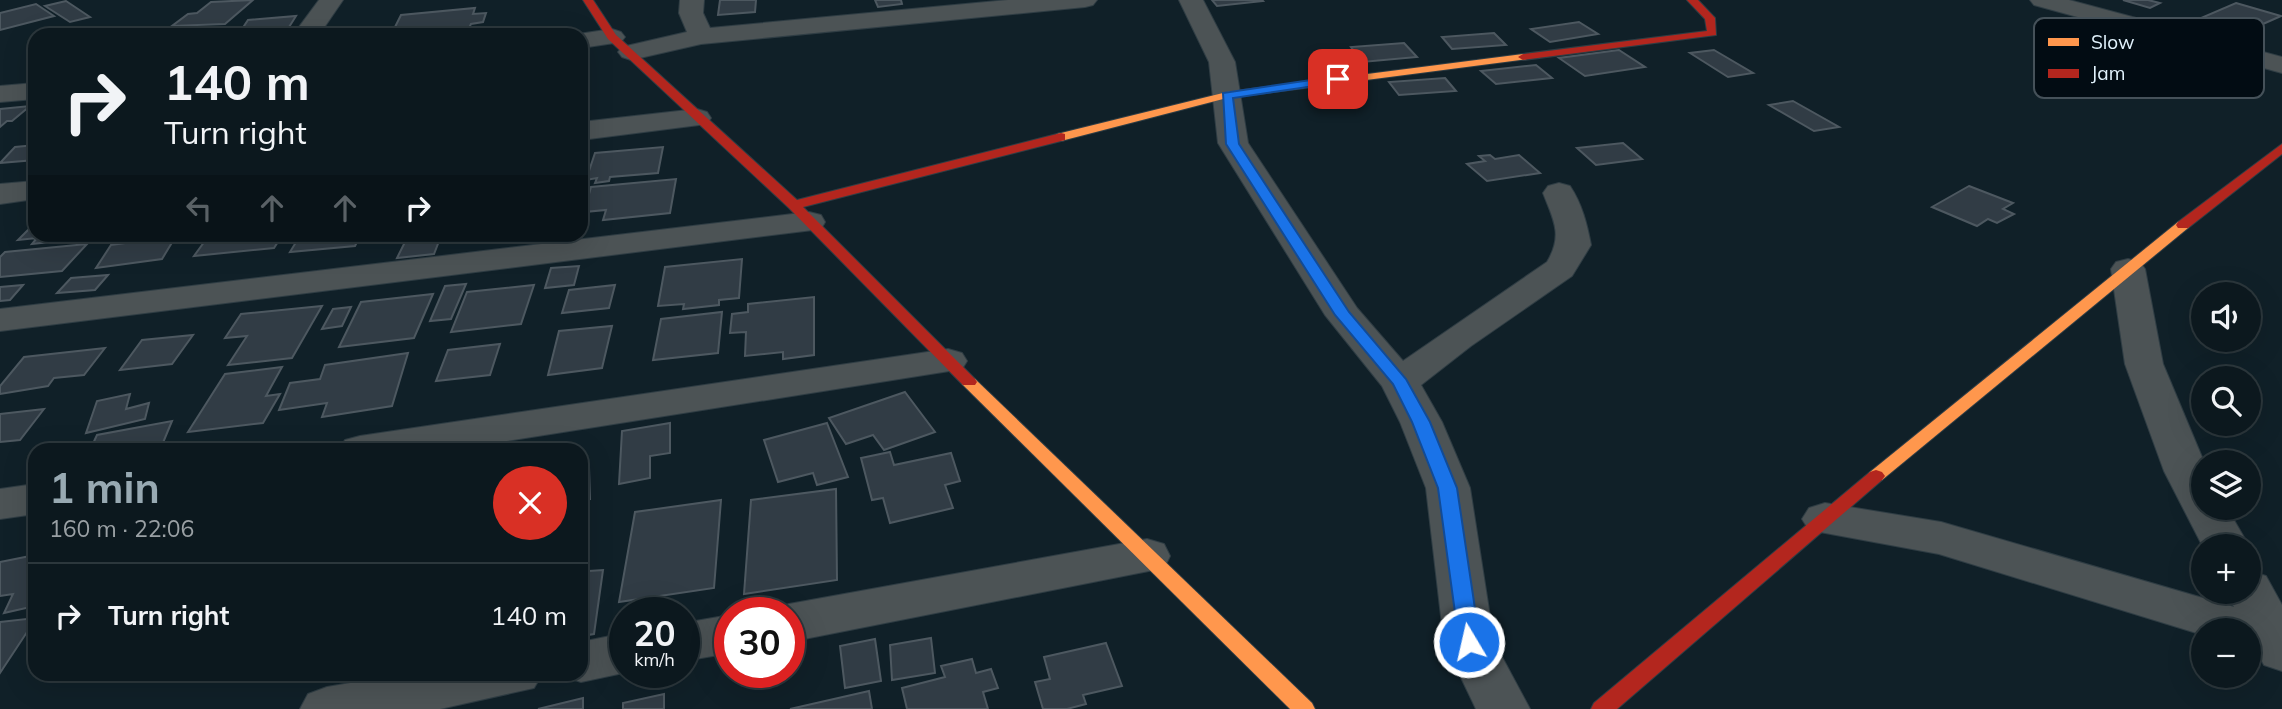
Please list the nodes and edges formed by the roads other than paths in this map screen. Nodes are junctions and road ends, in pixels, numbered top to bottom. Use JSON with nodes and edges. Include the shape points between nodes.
{"nodes":[{"id":1,"x":331,"y":0,"type":"edge"},
{"id":2,"x":588,"y":0,"type":"edge"},
{"id":3,"x":692,"y":0,"type":"edge"},
{"id":4,"x":1085,"y":0,"type":"edge"},
{"id":5,"x":1191,"y":0,"type":"edge"},
{"id":6,"x":1692,"y":0,"type":"edge"},
{"id":7,"x":2012,"y":0,"type":"edge"},
{"id":8,"x":2048,"y":2,"type":"edge"},
{"id":9,"x":2107,"y":18,"type":"edge"},
{"id":10,"x":311,"y":28,"type":"edge"},
{"id":11,"x":701,"y":37,"type":"junction"},
{"id":12,"x":588,"y":41,"type":"edge"},
{"id":13,"x":622,"y":45,"type":"junction"},
{"id":14,"x":2264,"y":60,"type":"edge"},
{"id":15,"x":2282,"y":65,"type":"edge"},
{"id":16,"x":28,"y":92,"type":"edge"},
{"id":17,"x":0,"y":94,"type":"edge"},
{"id":18,"x":1227,"y":95,"type":"junction"},
{"id":19,"x":697,"y":118,"type":"junction"},
{"id":20,"x":588,"y":130,"type":"edge"},
{"id":21,"x":2282,"y":148,"type":"edge"},
{"id":22,"x":28,"y":191,"type":"edge"},
{"id":23,"x":1559,"y":193,"type":"dead end"},
{"id":24,"x":0,"y":194,"type":"edge"},
{"id":25,"x":802,"y":214,"type":"junction"},
{"id":26,"x":2128,"y":268,"type":"junction"},
{"id":27,"x":0,"y":320,"type":"edge"},
{"id":28,"x":948,"y":361,"type":"junction"},
{"id":29,"x":1400,"y":382,"type":"junction"},
{"id":30,"x":406,"y":443,"type":"edge"},
{"id":31,"x":2191,"y":481,"type":"edge"},
{"id":32,"x":28,"y":500,"type":"edge"},
{"id":33,"x":0,"y":504,"type":"edge"},
{"id":34,"x":1825,"y":519,"type":"junction"},
{"id":35,"x":1147,"y":556,"type":"junction"},
{"id":36,"x":2255,"y":604,"type":"edge"},
{"id":37,"x":805,"y":620,"type":"edge"},
{"id":38,"x":2267,"y":638,"type":"edge"},
{"id":39,"x":609,"y":656,"type":"edge"},
{"id":40,"x":588,"y":661,"type":"edge"},
{"id":41,"x":478,"y":681,"type":"edge"},
{"id":42,"x":327,"y":709,"type":"edge"},
{"id":43,"x":1304,"y":709,"type":"edge"},
{"id":44,"x":1503,"y":709,"type":"edge"},
{"id":45,"x":1602,"y":709,"type":"edge"}],
"edges":[{"from":1,"to":10,"type":"street"},
{"from":2,"to":13,"type":"street"},
{"from":3,"to":11,"type":"street","via":[[691,13]]},
{"from":4,"to":11,"type":"street"},
{"from":5,"to":18,"type":"street","via":[[1222,62]]},
{"from":6,"to":18,"type":"street","via":[[1708,13],[1714,23],[1712,33]]},
{"from":7,"to":8,"type":"street"},
{"from":8,"to":9,"type":"street"},
{"from":11,"to":13,"type":"street"},
{"from":12,"to":13,"type":"street"},
{"from":13,"to":19,"type":"street"},
{"from":14,"to":15,"type":"street"},
{"from":16,"to":17,"type":"street"},
{"from":18,"to":25,"type":"street"},
{"from":18,"to":29,"type":"street","via":[[1233,144],[1343,315]]},
{"from":19,"to":20,"type":"street"},
{"from":19,"to":25,"type":"street"},
{"from":21,"to":26,"type":"street"},
{"from":22,"to":24,"type":"street"},
{"from":23,"to":29,"type":"street","via":[[1574,245],[1560,269]]},
{"from":25,"to":27,"type":"street"},
{"from":25,"to":28,"type":"street"},
{"from":26,"to":31,"type":"street","via":[[2144,364]]},
{"from":26,"to":34,"type":"street"},
{"from":28,"to":30,"type":"street"},
{"from":28,"to":35,"type":"street"},
{"from":29,"to":44,"type":"street","via":[[1448,488],[1469,642]]},
{"from":32,"to":33,"type":"street"},
{"from":34,"to":38,"type":"street","via":[[1941,538]]},
{"from":34,"to":45,"type":"street"},
{"from":35,"to":37,"type":"street"},
{"from":35,"to":43,"type":"street"},
{"from":36,"to":38,"type":"street"},
{"from":39,"to":40,"type":"street"},
{"from":41,"to":42,"type":"street"}]}
